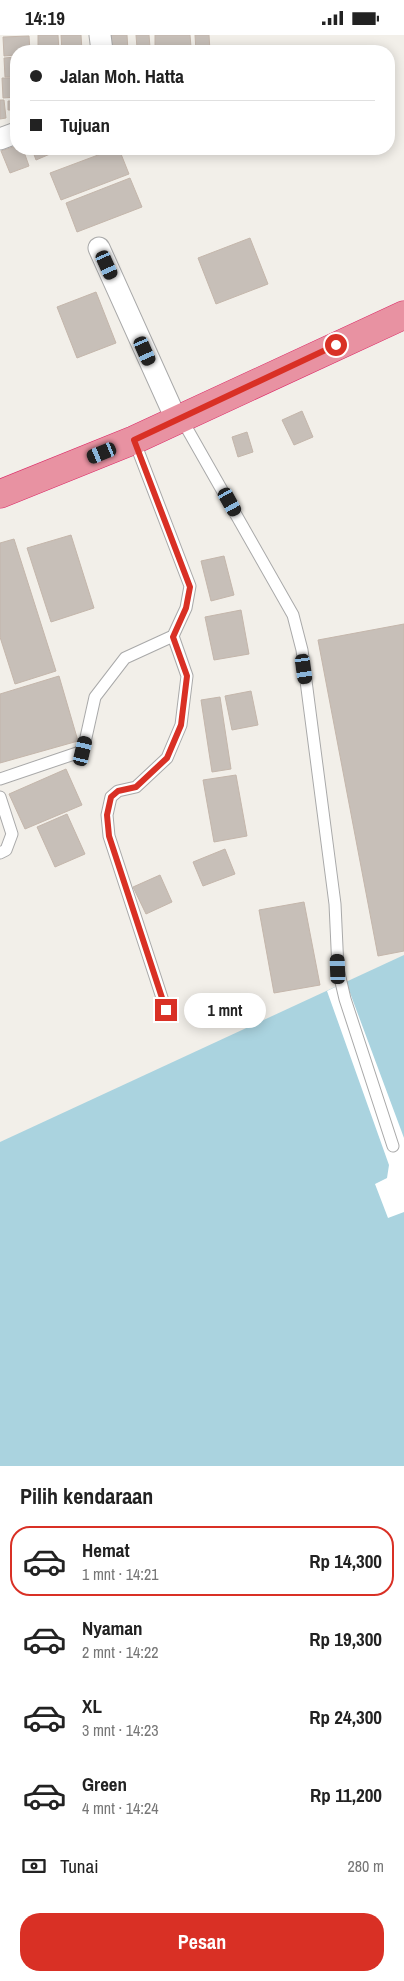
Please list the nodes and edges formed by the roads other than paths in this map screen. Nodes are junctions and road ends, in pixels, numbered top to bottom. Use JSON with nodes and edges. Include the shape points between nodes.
{"nodes":[{"id":1,"x":99,"y":248,"type":"dead end"},
{"id":2,"x":404,"y":315,"type":"edge"},
{"id":3,"x":178,"y":418,"type":"junction"},
{"id":4,"x":134,"y":440,"type":"junction"},
{"id":5,"x":0,"y":494,"type":"edge"},
{"id":6,"x":173,"y":637,"type":"junction"},
{"id":7,"x":0,"y":779,"type":"edge"},
{"id":8,"x":0,"y":797,"type":"edge"},
{"id":9,"x":0,"y":853,"type":"edge"},
{"id":10,"x":166,"y":1010,"type":"dead end"},
{"id":11,"x":392,"y":1146,"type":"dead end"}],
"edges":[{"from":1,"to":3,"type":"street"},
{"from":2,"to":3,"type":"highway"},
{"from":3,"to":4,"type":"highway"},
{"from":3,"to":11,"type":"lane","via":[[293,615],[302,650],[336,904],[338,969]]},
{"from":4,"to":5,"type":"highway"},
{"from":4,"to":6,"type":"lane","via":[[190,587],[186,608]]},
{"from":6,"to":7,"type":"lane","via":[[125,658],[95,697],[83,751]]},
{"from":6,"to":10,"type":"lane","via":[[187,676],[181,725],[167,758],[136,787],[118,791],[111,797],[107,815],[109,836]]},
{"from":8,"to":9,"type":"lane","via":[[12,834],[6,849]]}]}
